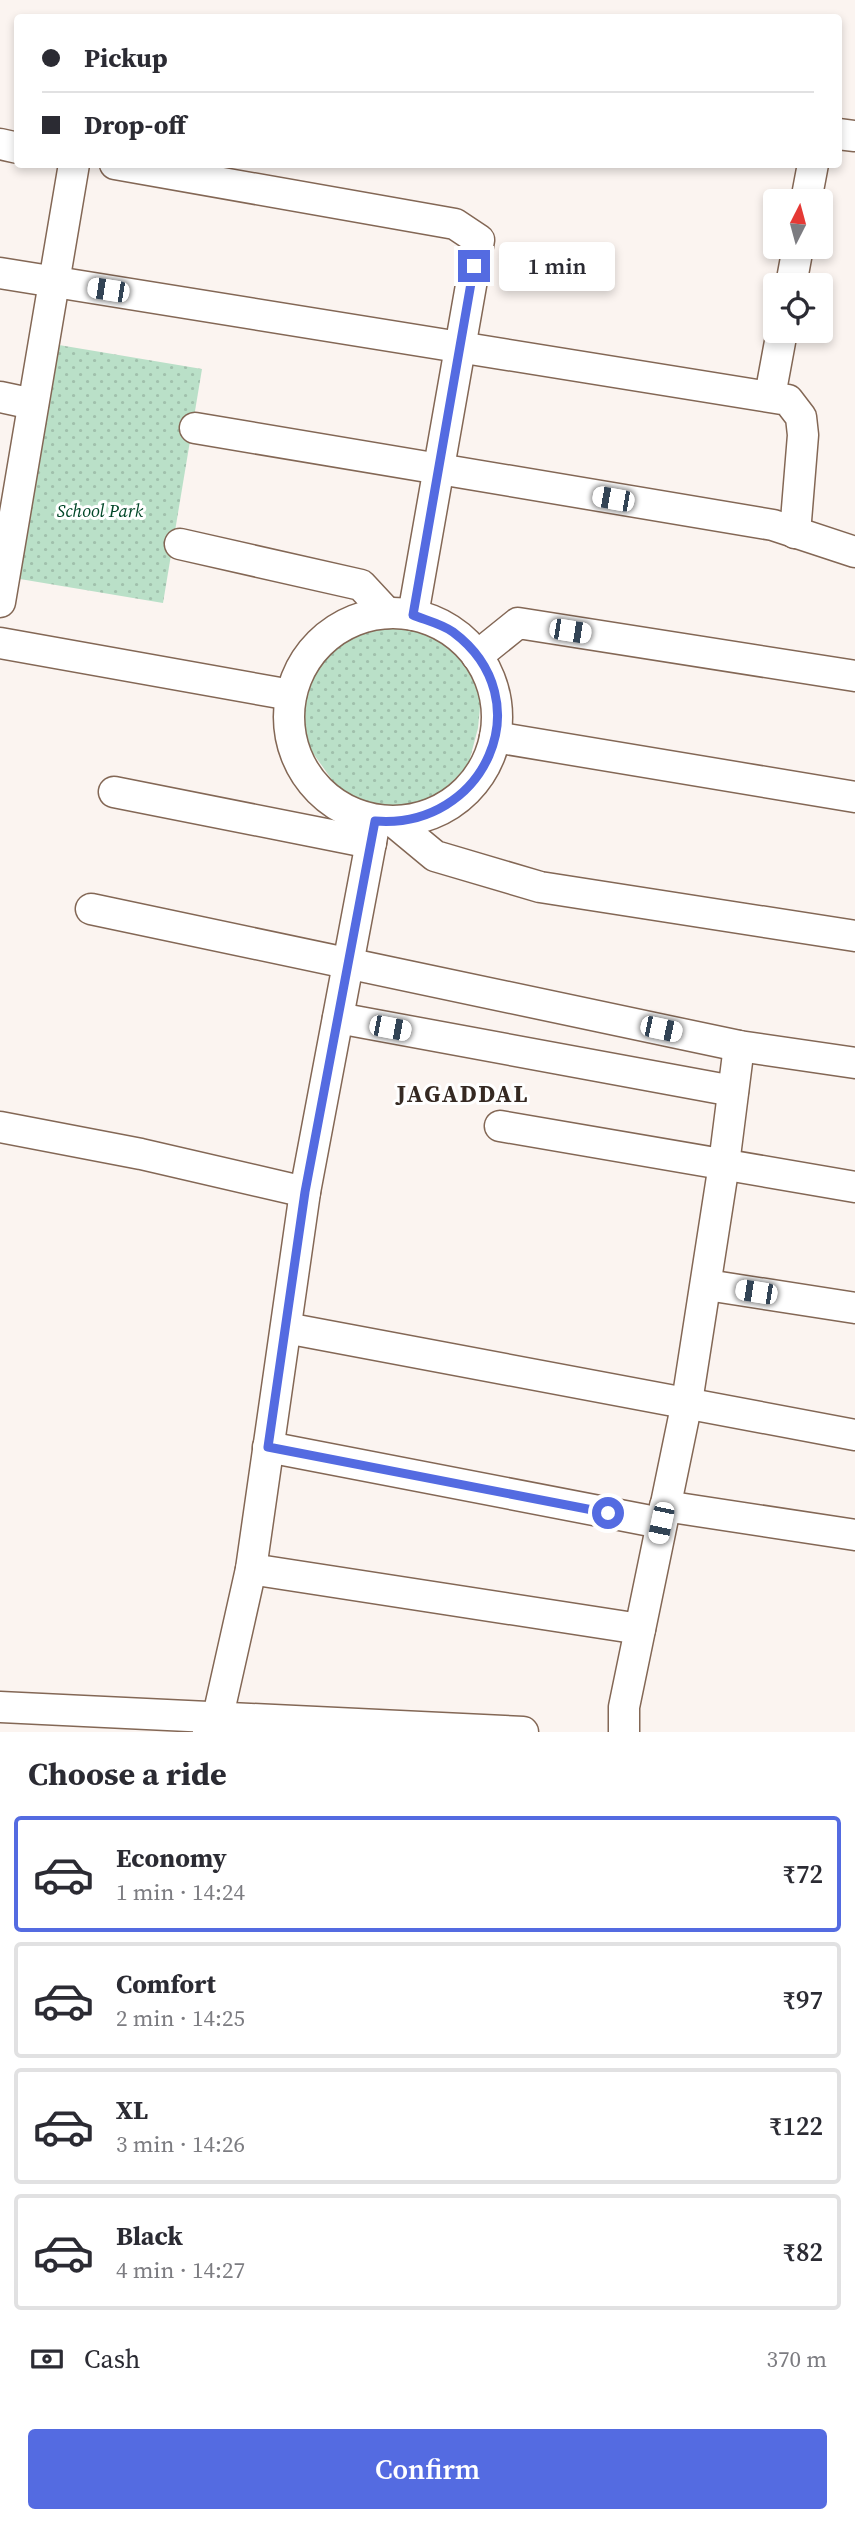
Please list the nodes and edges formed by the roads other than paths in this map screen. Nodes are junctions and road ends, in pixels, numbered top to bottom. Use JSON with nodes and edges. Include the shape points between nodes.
{"nodes":[{"id":1,"x":73,"y":168,"type":"edge"},
{"id":2,"x":138,"y":168,"type":"edge"},
{"id":3,"x":812,"y":168,"type":"edge"},
{"id":4,"x":808,"y":189,"type":"edge"},
{"id":5,"x":0,"y":274,"type":"edge"},
{"id":6,"x":54,"y":282,"type":"junction"},
{"id":7,"x":780,"y":343,"type":"edge"},
{"id":8,"x":459,"y":345,"type":"junction"},
{"id":9,"x":770,"y":396,"type":"junction"},
{"id":10,"x":0,"y":397,"type":"edge"},
{"id":11,"x":33,"y":404,"type":"junction"},
{"id":12,"x":195,"y":428,"type":"dead end"},
{"id":13,"x":439,"y":470,"type":"junction"},
{"id":14,"x":6,"y":522,"type":"edge"},
{"id":15,"x":795,"y":533,"type":"junction"},
{"id":16,"x":180,"y":544,"type":"dead end"},
{"id":17,"x":855,"y":552,"type":"edge"},
{"id":18,"x":0,"y":602,"type":"edge"},
{"id":19,"x":400,"y":614,"type":"junction"},
{"id":20,"x":0,"y":643,"type":"edge"},
{"id":21,"x":478,"y":656,"type":"junction"},
{"id":22,"x":855,"y":676,"type":"edge"},
{"id":23,"x":291,"y":695,"type":"junction"},
{"id":24,"x":495,"y":737,"type":"junction"},
{"id":25,"x":114,"y":792,"type":"dead end"},
{"id":26,"x":855,"y":797,"type":"edge"},
{"id":27,"x":380,"y":829,"type":"junction"},
{"id":28,"x":91,"y":909,"type":"dead end"},
{"id":29,"x":855,"y":936,"type":"edge"},
{"id":30,"x":348,"y":961,"type":"junction"},
{"id":31,"x":338,"y":1018,"type":"junction"},
{"id":32,"x":739,"y":1046,"type":"junction"},
{"id":33,"x":855,"y":1063,"type":"edge"},
{"id":34,"x":733,"y":1091,"type":"junction"},
{"id":35,"x":500,"y":1126,"type":"dead end"},
{"id":36,"x":0,"y":1127,"type":"edge"},
{"id":37,"x":724,"y":1164,"type":"junction"},
{"id":38,"x":855,"y":1188,"type":"edge"},
{"id":39,"x":305,"y":1192,"type":"junction"},
{"id":40,"x":706,"y":1285,"type":"junction"},
{"id":41,"x":855,"y":1308,"type":"edge"},
{"id":42,"x":286,"y":1328,"type":"junction"},
{"id":43,"x":687,"y":1402,"type":"junction"},
{"id":44,"x":855,"y":1435,"type":"edge"},
{"id":45,"x":268,"y":1447,"type":"junction"},
{"id":46,"x":663,"y":1514,"type":"junction"},
{"id":47,"x":855,"y":1535,"type":"edge"},
{"id":48,"x":251,"y":1569,"type":"junction"},
{"id":49,"x":640,"y":1629,"type":"junction"},
{"id":50,"x":0,"y":1707,"type":"edge"},
{"id":51,"x":213,"y":1724,"type":"edge"},
{"id":52,"x":451,"y":1730,"type":"edge"},
{"id":53,"x":523,"y":1732,"type":"edge"},
{"id":54,"x":624,"y":1732,"type":"edge"}],
"edges":[{"from":1,"to":6,"type":"street"},
{"from":2,"to":8,"type":"street","via":[[455,224],[479,240]]},
{"from":3,"to":4,"type":"street"},
{"from":5,"to":6,"type":"street"},
{"from":6,"to":8,"type":"street"},
{"from":6,"to":11,"type":"street"},
{"from":7,"to":9,"type":"street"},
{"from":8,"to":9,"type":"street"},
{"from":8,"to":13,"type":"street"},
{"from":9,"to":15,"type":"street","via":[[788,400],[801,417]]},
{"from":10,"to":11,"type":"street"},
{"from":11,"to":14,"type":"street"},
{"from":12,"to":13,"type":"street"},
{"from":13,"to":15,"type":"street","via":[[773,525]]},
{"from":13,"to":19,"type":"street"},
{"from":14,"to":18,"type":"street"},
{"from":15,"to":17,"type":"street"},
{"from":16,"to":19,"type":"street","via":[[362,585]]},
{"from":19,"to":21,"type":"street","via":[[451,631]]},
{"from":19,"to":23,"type":"street","via":[[351,621],[320,641],[299,670]]},
{"from":20,"to":23,"type":"street"},
{"from":21,"to":22,"type":"street","via":[[519,623]]},
{"from":21,"to":24,"type":"street","via":[[494,689]]},
{"from":23,"to":27,"type":"street","via":[[289,736],[307,779],[342,809]]},
{"from":24,"to":26,"type":"street"},
{"from":24,"to":27,"type":"street","via":[[489,758],[463,795],[426,816]]},
{"from":25,"to":27,"type":"street"},
{"from":27,"to":29,"type":"street","via":[[435,856],[540,887]]},
{"from":27,"to":30,"type":"street"},
{"from":28,"to":30,"type":"street"},
{"from":30,"to":31,"type":"street"},
{"from":30,"to":32,"type":"street"},
{"from":31,"to":34,"type":"street"},
{"from":31,"to":39,"type":"street"},
{"from":32,"to":33,"type":"street"},
{"from":32,"to":34,"type":"street"},
{"from":34,"to":37,"type":"street"},
{"from":35,"to":37,"type":"street"},
{"from":36,"to":39,"type":"street"},
{"from":37,"to":38,"type":"street"},
{"from":37,"to":40,"type":"street"},
{"from":39,"to":42,"type":"street"},
{"from":40,"to":41,"type":"street"},
{"from":40,"to":43,"type":"street"},
{"from":42,"to":43,"type":"street"},
{"from":42,"to":45,"type":"street"},
{"from":43,"to":44,"type":"street"},
{"from":43,"to":46,"type":"street"},
{"from":45,"to":46,"type":"street"},
{"from":45,"to":48,"type":"street"},
{"from":46,"to":47,"type":"street"},
{"from":46,"to":49,"type":"street"},
{"from":48,"to":49,"type":"street"},
{"from":48,"to":51,"type":"street"},
{"from":49,"to":54,"type":"street","via":[[624,1707]]},
{"from":50,"to":51,"type":"street"},
{"from":51,"to":52,"type":"street"},
{"from":52,"to":53,"type":"street"}]}
